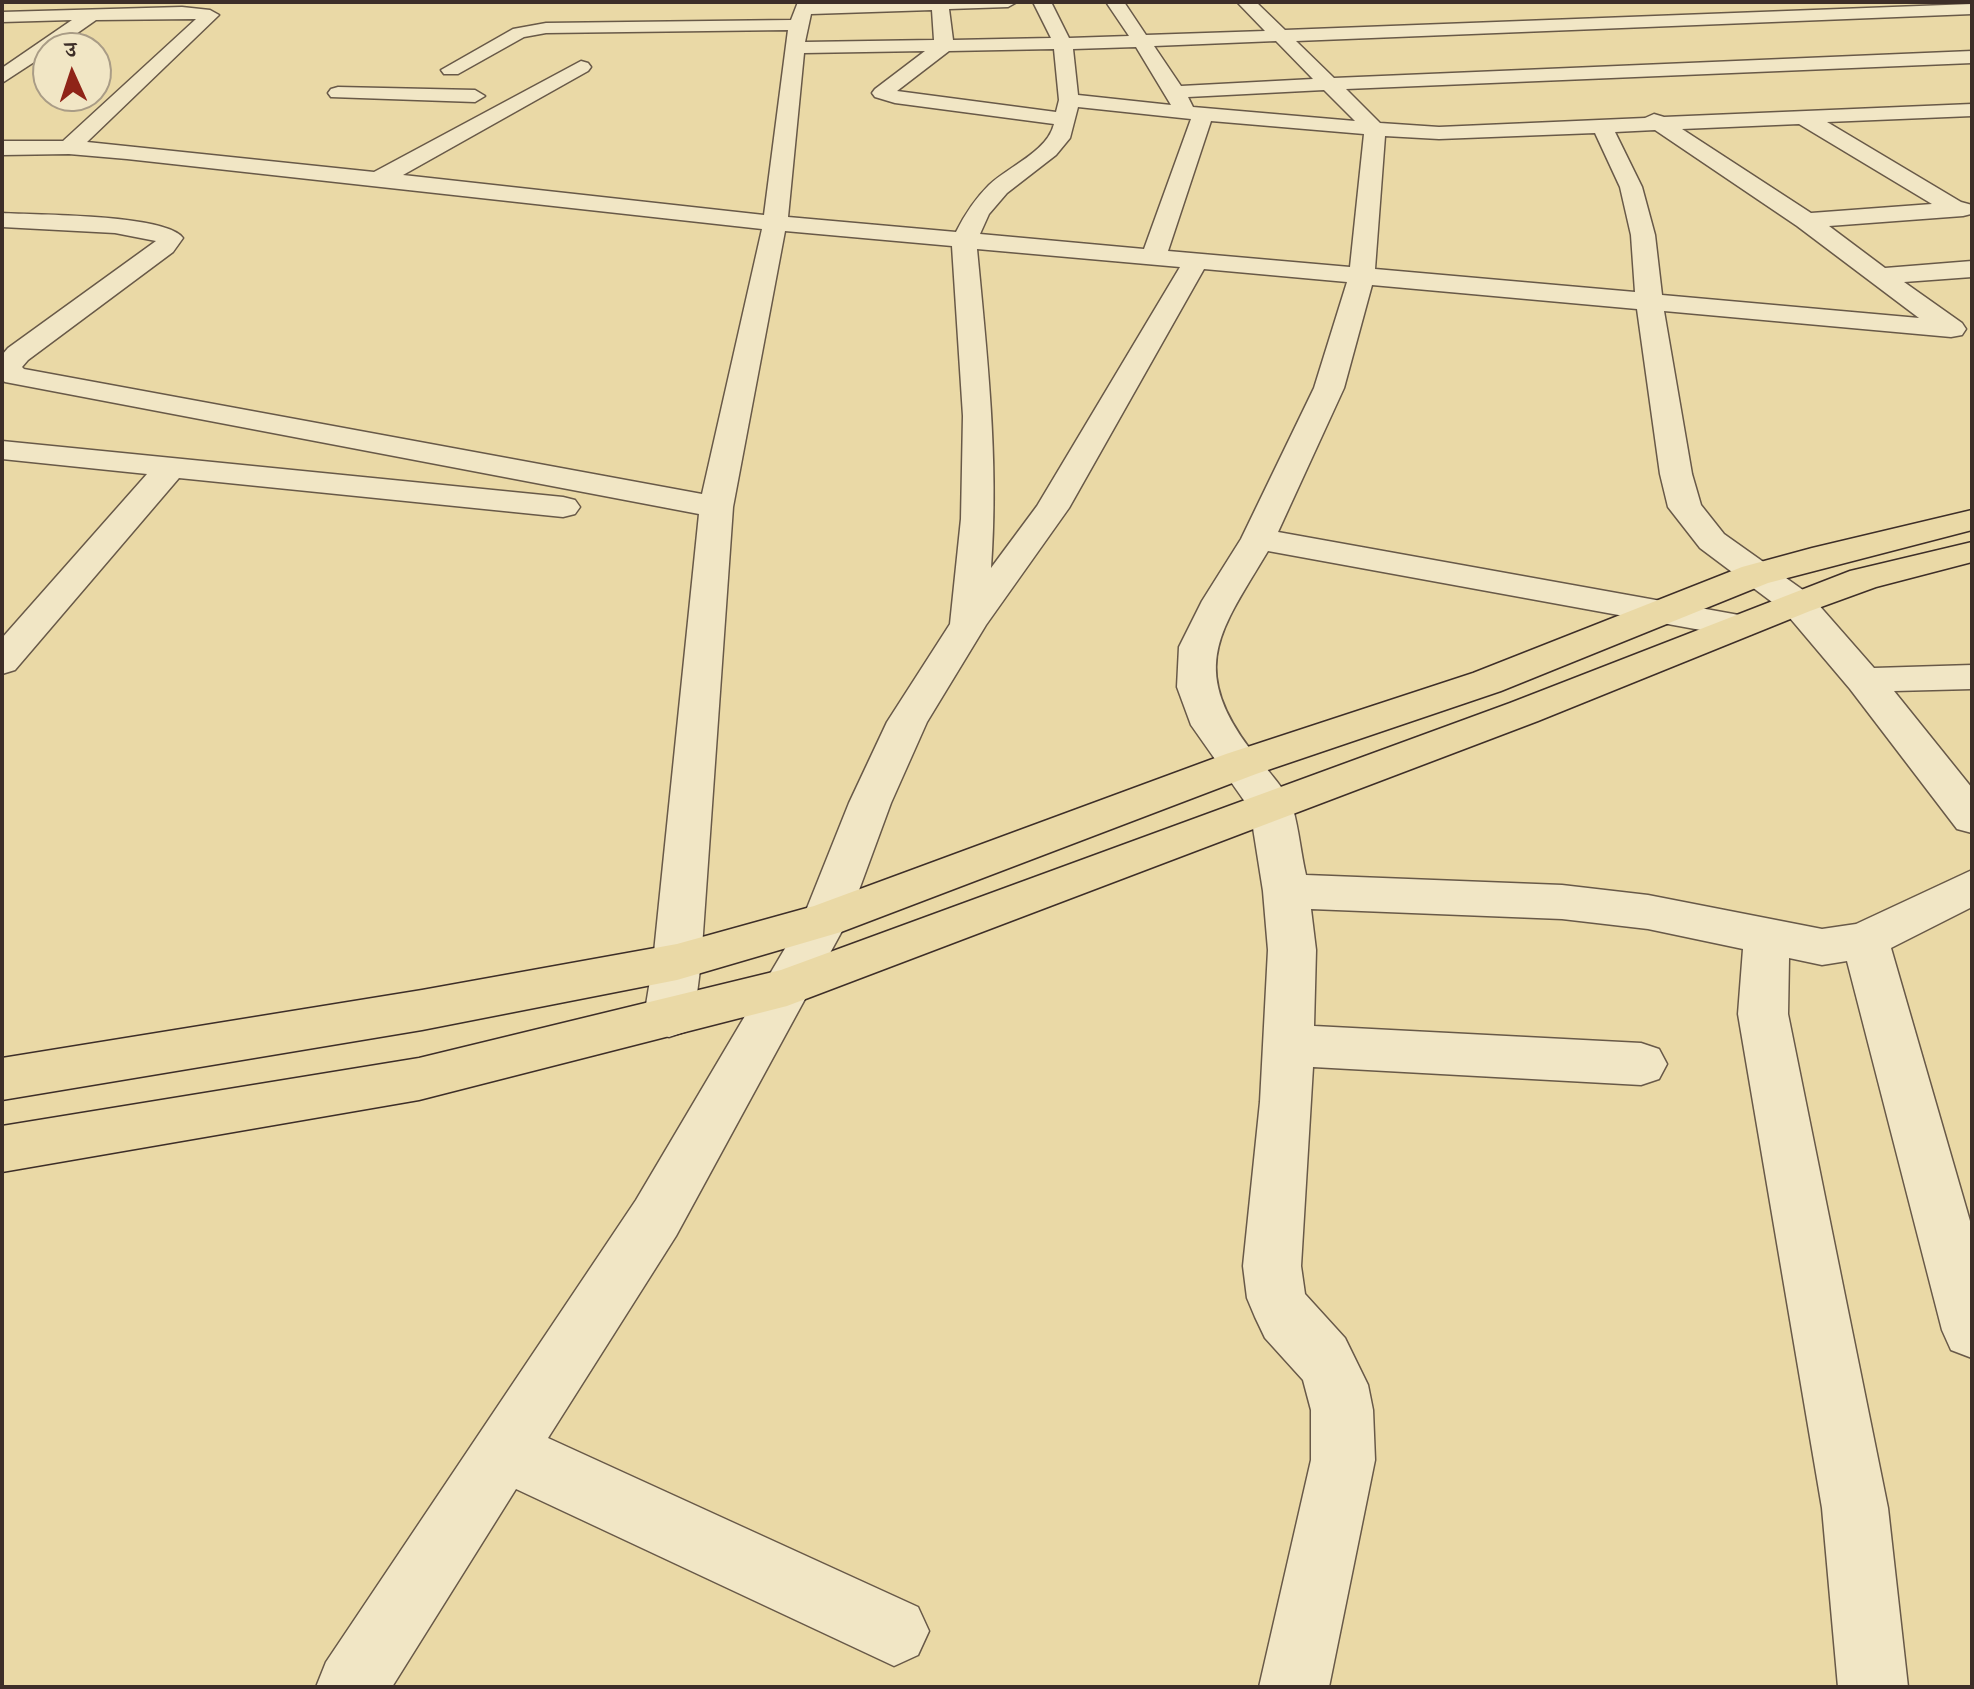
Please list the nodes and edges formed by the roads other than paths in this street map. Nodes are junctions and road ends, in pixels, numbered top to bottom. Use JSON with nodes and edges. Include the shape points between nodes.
{"nodes":[{"id":1,"x":68,"y":2,"type":"edge"},
{"id":2,"x":1008,"y":2,"type":"edge"},
{"id":3,"x":1042,"y":2,"type":"edge"},
{"id":4,"x":1115,"y":2,"type":"edge"},
{"id":5,"x":1246,"y":2,"type":"edge"},
{"id":6,"x":1610,"y":2,"type":"edge"},
{"id":7,"x":1726,"y":2,"type":"edge"},
{"id":8,"x":1851,"y":2,"type":"edge"},
{"id":9,"x":940,"y":4,"type":"edge"},
{"id":10,"x":1972,"y":9,"type":"edge"},
{"id":11,"x":1375,"y":11,"type":"dead end"},
{"id":12,"x":1491,"y":11,"type":"dead end"},
{"id":13,"x":1871,"y":12,"type":"junction"},
{"id":14,"x":91,"y":15,"type":"junction"},
{"id":15,"x":51,"y":16,"type":"junction"},
{"id":16,"x":1750,"y":16,"type":"junction"},
{"id":17,"x":2,"y":17,"type":"edge"},
{"id":18,"x":1514,"y":19,"type":"junction"},
{"id":19,"x":801,"y":21,"type":"edge"},
{"id":20,"x":1643,"y":21,"type":"junction"},
{"id":21,"x":1398,"y":30,"type":"junction"},
{"id":22,"x":68,"y":32,"type":"edge"},
{"id":23,"x":1538,"y":34,"type":"junction"},
{"id":24,"x":1276,"y":35,"type":"junction"},
{"id":25,"x":1670,"y":36,"type":"dead end"},
{"id":26,"x":1140,"y":41,"type":"junction"},
{"id":27,"x":1036,"y":44,"type":"junction"},
{"id":28,"x":1063,"y":44,"type":"junction"},
{"id":29,"x":944,"y":46,"type":"junction"},
{"id":30,"x":2,"y":52,"type":"edge"},
{"id":31,"x":32,"y":52,"type":"edge"},
{"id":32,"x":1698,"y":52,"type":"dead end"},
{"id":33,"x":32,"y":57,"type":"edge"},
{"id":34,"x":1571,"y":57,"type":"junction"},
{"id":35,"x":1970,"y":58,"type":"edge"},
{"id":36,"x":1015,"y":62,"type":"dead end"},
{"id":37,"x":1844,"y":63,"type":"junction"},
{"id":38,"x":427,"y":67,"type":"dead end"},
{"id":39,"x":581,"y":67,"type":"dead end"},
{"id":40,"x":1726,"y":67,"type":"junction"},
{"id":41,"x":451,"y":70,"type":"junction"},
{"id":42,"x":2,"y":77,"type":"edge"},
{"id":43,"x":1870,"y":77,"type":"dead end"},
{"id":44,"x":1455,"y":78,"type":"junction"},
{"id":45,"x":1610,"y":80,"type":"junction"},
{"id":46,"x":1326,"y":83,"type":"junction"},
{"id":47,"x":1752,"y":84,"type":"dead end"},
{"id":48,"x":983,"y":88,"type":"dead end"},
{"id":49,"x":1897,"y":91,"type":"dead end"},
{"id":50,"x":1175,"y":92,"type":"junction"},
{"id":51,"x":338,"y":93,"type":"dead end"},
{"id":52,"x":475,"y":96,"type":"junction"},
{"id":53,"x":1778,"y":101,"type":"dead end"},
{"id":54,"x":962,"y":106,"type":"junction"},
{"id":55,"x":1067,"y":109,"type":"junction"},
{"id":56,"x":1971,"y":111,"type":"edge"},
{"id":57,"x":1936,"y":112,"type":"junction"},
{"id":58,"x":1194,"y":113,"type":"junction"},
{"id":59,"x":433,"y":118,"type":"dead end"},
{"id":60,"x":1804,"y":118,"type":"junction"},
{"id":61,"x":1660,"y":124,"type":"junction"},
{"id":62,"x":1603,"y":128,"type":"junction"},
{"id":63,"x":1375,"y":129,"type":"junction"},
{"id":64,"x":1513,"y":131,"type":"junction"},
{"id":65,"x":69,"y":147,"type":"junction"},
{"id":66,"x":2,"y":148,"type":"edge"},
{"id":67,"x":365,"y":153,"type":"dead end"},
{"id":68,"x":323,"y":174,"type":"junction"},
{"id":69,"x":376,"y":180,"type":"junction"},
{"id":70,"x":1964,"y":209,"type":"edge"},
{"id":71,"x":2,"y":220,"type":"edge"},
{"id":72,"x":1806,"y":221,"type":"junction"},
{"id":73,"x":39,"y":222,"type":"junction"},
{"id":74,"x":775,"y":223,"type":"junction"},
{"id":75,"x":964,"y":241,"type":"junction"},
{"id":76,"x":2,"y":245,"type":"edge"},
{"id":77,"x":1154,"y":255,"type":"junction"},
{"id":78,"x":1197,"y":259,"type":"junction"},
{"id":79,"x":1972,"y":269,"type":"edge"},
{"id":80,"x":1362,"y":275,"type":"junction"},
{"id":81,"x":1880,"y":276,"type":"junction"},
{"id":82,"x":1649,"y":300,"type":"junction"},
{"id":83,"x":1962,"y":337,"type":"edge"},
{"id":84,"x":16,"y":344,"type":"edge"},
{"id":85,"x":2,"y":450,"type":"edge"},
{"id":86,"x":170,"y":468,"type":"junction"},
{"id":87,"x":563,"y":507,"type":"dead end"},
{"id":88,"x":716,"y":507,"type":"junction"},
{"id":89,"x":1972,"y":520,"type":"edge"},
{"id":90,"x":1258,"y":539,"type":"junction"},
{"id":91,"x":1972,"y":552,"type":"edge"},
{"id":92,"x":1755,"y":575,"type":"junction"},
{"id":93,"x":1797,"y":603,"type":"junction"},
{"id":94,"x":1665,"y":612,"type":"junction"},
{"id":95,"x":968,"y":624,"type":"junction"},
{"id":96,"x":1739,"y":626,"type":"junction"},
{"id":97,"x":2,"y":662,"type":"edge"},
{"id":98,"x":1972,"y":677,"type":"edge"},
{"id":99,"x":1864,"y":680,"type":"junction"},
{"id":100,"x":1256,"y":785,"type":"junction"},
{"id":101,"x":1972,"y":818,"type":"edge"},
{"id":102,"x":1972,"y":887,"type":"edge"},
{"id":103,"x":1286,"y":891,"type":"junction"},
{"id":104,"x":825,"y":920,"type":"junction"},
{"id":105,"x":1768,"y":938,"type":"junction"},
{"id":106,"x":1865,"y":940,"type":"junction"},
{"id":107,"x":677,"y":962,"type":"junction"},
{"id":108,"x":787,"y":987,"type":"junction"},
{"id":109,"x":669,"y":1017,"type":"junction"},
{"id":110,"x":1288,"y":1045,"type":"junction"},
{"id":111,"x":1641,"y":1064,"type":"dead end"},
{"id":112,"x":2,"y":1079,"type":"edge"},
{"id":113,"x":9,"y":1153,"type":"edge"},
{"id":114,"x":1972,"y":1330,"type":"edge"},
{"id":115,"x":505,"y":1451,"type":"junction"},
{"id":116,"x":894,"y":1631,"type":"dead end"},
{"id":117,"x":351,"y":1687,"type":"edge"},
{"id":118,"x":1294,"y":1687,"type":"edge"},
{"id":119,"x":1873,"y":1687,"type":"edge"}],
"edges":[{"from":1,"to":15,"type":"street"},
{"from":2,"to":9,"type":"street"},
{"from":3,"to":28,"type":"street"},
{"from":4,"to":26,"type":"street"},
{"from":5,"to":24,"type":"street"},
{"from":6,"to":20,"type":"street"},
{"from":7,"to":16,"type":"street"},
{"from":8,"to":13,"type":"street"},
{"from":9,"to":19,"type":"street"},
{"from":9,"to":29,"type":"street"},
{"from":10,"to":13,"type":"street"},
{"from":11,"to":21,"type":"street"},
{"from":12,"to":18,"type":"street"},
{"from":13,"to":16,"type":"street"},
{"from":13,"to":35,"type":"street"},
{"from":14,"to":15,"type":"street"},
{"from":14,"to":22,"type":"street"},
{"from":14,"to":65,"type":"street","via":[[210,15]]},
{"from":15,"to":17,"type":"street"},
{"from":16,"to":20,"type":"street"},
{"from":16,"to":37,"type":"street"},
{"from":18,"to":21,"type":"street"},
{"from":18,"to":23,"type":"street"},
{"from":19,"to":29,"type":"street"},
{"from":19,"to":41,"type":"street","via":[[546,28],[519,33]]},
{"from":19,"to":74,"type":"street"},
{"from":20,"to":23,"type":"street"},
{"from":20,"to":25,"type":"street"},
{"from":21,"to":24,"type":"street"},
{"from":21,"to":44,"type":"street"},
{"from":23,"to":34,"type":"street"},
{"from":24,"to":26,"type":"street"},
{"from":24,"to":46,"type":"street"},
{"from":26,"to":28,"type":"street"},
{"from":26,"to":50,"type":"street"},
{"from":27,"to":28,"type":"street"},
{"from":27,"to":29,"type":"street"},
{"from":27,"to":36,"type":"street"},
{"from":28,"to":55,"type":"street"},
{"from":29,"to":54,"type":"street","via":[[882,93]]},
{"from":30,"to":31,"type":"street"},
{"from":32,"to":40,"type":"street"},
{"from":33,"to":42,"type":"street"},
{"from":34,"to":44,"type":"street"},
{"from":34,"to":45,"type":"street"},
{"from":35,"to":37,"type":"street"},
{"from":37,"to":40,"type":"street"},
{"from":37,"to":43,"type":"street"},
{"from":38,"to":41,"type":"street"},
{"from":39,"to":69,"type":"street"},
{"from":40,"to":45,"type":"street"},
{"from":40,"to":47,"type":"street"},
{"from":41,"to":52,"type":"street","via":[[490,79]]},
{"from":44,"to":46,"type":"street"},
{"from":44,"to":64,"type":"street"},
{"from":45,"to":61,"type":"street"},
{"from":46,"to":50,"type":"street"},
{"from":46,"to":63,"type":"street"},
{"from":48,"to":54,"type":"street"},
{"from":49,"to":57,"type":"street"},
{"from":50,"to":58,"type":"street"},
{"from":51,"to":52,"type":"street"},
{"from":52,"to":59,"type":"street"},
{"from":53,"to":60,"type":"street"},
{"from":54,"to":55,"type":"street"},
{"from":55,"to":58,"type":"street"},
{"from":55,"to":75,"type":"street","via":[[1062,133],[999,188],[978,212]]},
{"from":56,"to":57,"type":"street"},
{"from":57,"to":60,"type":"street"},
{"from":58,"to":63,"type":"street"},
{"from":58,"to":77,"type":"street"},
{"from":60,"to":61,"type":"street"},
{"from":60,"to":70,"type":"street"},
{"from":61,"to":62,"type":"street"},
{"from":61,"to":72,"type":"street"},
{"from":62,"to":64,"type":"street"},
{"from":62,"to":82,"type":"street","via":[[1631,187],[1643,235]]},
{"from":63,"to":64,"type":"street"},
{"from":63,"to":80,"type":"street"},
{"from":65,"to":66,"type":"street"},
{"from":65,"to":68,"type":"street"},
{"from":67,"to":68,"type":"street"},
{"from":68,"to":69,"type":"street"},
{"from":69,"to":74,"type":"street"},
{"from":70,"to":72,"type":"street"},
{"from":71,"to":73,"type":"street"},
{"from":72,"to":81,"type":"street"},
{"from":73,"to":76,"type":"street"},
{"from":73,"to":84,"type":"street","via":[[139,229],[171,238]]},
{"from":74,"to":75,"type":"street"},
{"from":74,"to":88,"type":"street"},
{"from":75,"to":77,"type":"street"},
{"from":75,"to":95,"type":"street","via":[[978,416],[978,519]]},
{"from":77,"to":78,"type":"street"},
{"from":78,"to":80,"type":"street"},
{"from":78,"to":95,"type":"street","via":[[1052,508]]},
{"from":79,"to":81,"type":"street"},
{"from":80,"to":82,"type":"street"},
{"from":80,"to":90,"type":"street","via":[[1329,388]]},
{"from":81,"to":83,"type":"street"},
{"from":82,"to":83,"type":"street"},
{"from":82,"to":92,"type":"street","via":[[1685,507],[1712,541]]},
{"from":84,"to":88,"type":"street","via":[[5,369],[15,376]]},
{"from":85,"to":86,"type":"street"},
{"from":86,"to":87,"type":"street"},
{"from":86,"to":97,"type":"street"},
{"from":88,"to":107,"type":"street"},
{"from":89,"to":92,"type":"main road"},
{"from":90,"to":94,"type":"street"},
{"from":90,"to":100,"type":"street","via":[[1198,647],[1196,687],[1211,725]]},
{"from":91,"to":93,"type":"main road","via":[[1863,579]]},
{"from":92,"to":93,"type":"street"},
{"from":92,"to":94,"type":"main road"},
{"from":93,"to":96,"type":"main road"},
{"from":93,"to":99,"type":"street"},
{"from":94,"to":96,"type":"street"},
{"from":94,"to":100,"type":"main road","via":[[1487,682]]},
{"from":95,"to":104,"type":"street","via":[[907,722]]},
{"from":96,"to":100,"type":"main road"},
{"from":98,"to":99,"type":"street"},
{"from":99,"to":101,"type":"street"},
{"from":100,"to":103,"type":"street"},
{"from":100,"to":104,"type":"main road"},
{"from":100,"to":108,"type":"main road"},
{"from":102,"to":106,"type":"street"},
{"from":103,"to":105,"type":"street","via":[[1562,902],[1648,912]]},
{"from":103,"to":110,"type":"street","via":[[1292,950]]},
{"from":104,"to":107,"type":"main road"},
{"from":104,"to":108,"type":"street"},
{"from":105,"to":106,"type":"street","via":[[1822,947]]},
{"from":105,"to":119,"type":"street","via":[[1763,1014],[1855,1508]]},
{"from":106,"to":114,"type":"street"},
{"from":107,"to":109,"type":"street"},
{"from":107,"to":112,"type":"main road"},
{"from":108,"to":109,"type":"main road"},
{"from":108,"to":115,"type":"street","via":[[656,1218]]},
{"from":109,"to":113,"type":"main road","via":[[419,1079]]},
{"from":110,"to":111,"type":"street"},
{"from":110,"to":118,"type":"street","via":[[1272,1266],[1276,1298],[1286,1318],[1324,1359],[1337,1385],[1343,1460]]},
{"from":115,"to":116,"type":"street"},
{"from":115,"to":117,"type":"street"}]}
